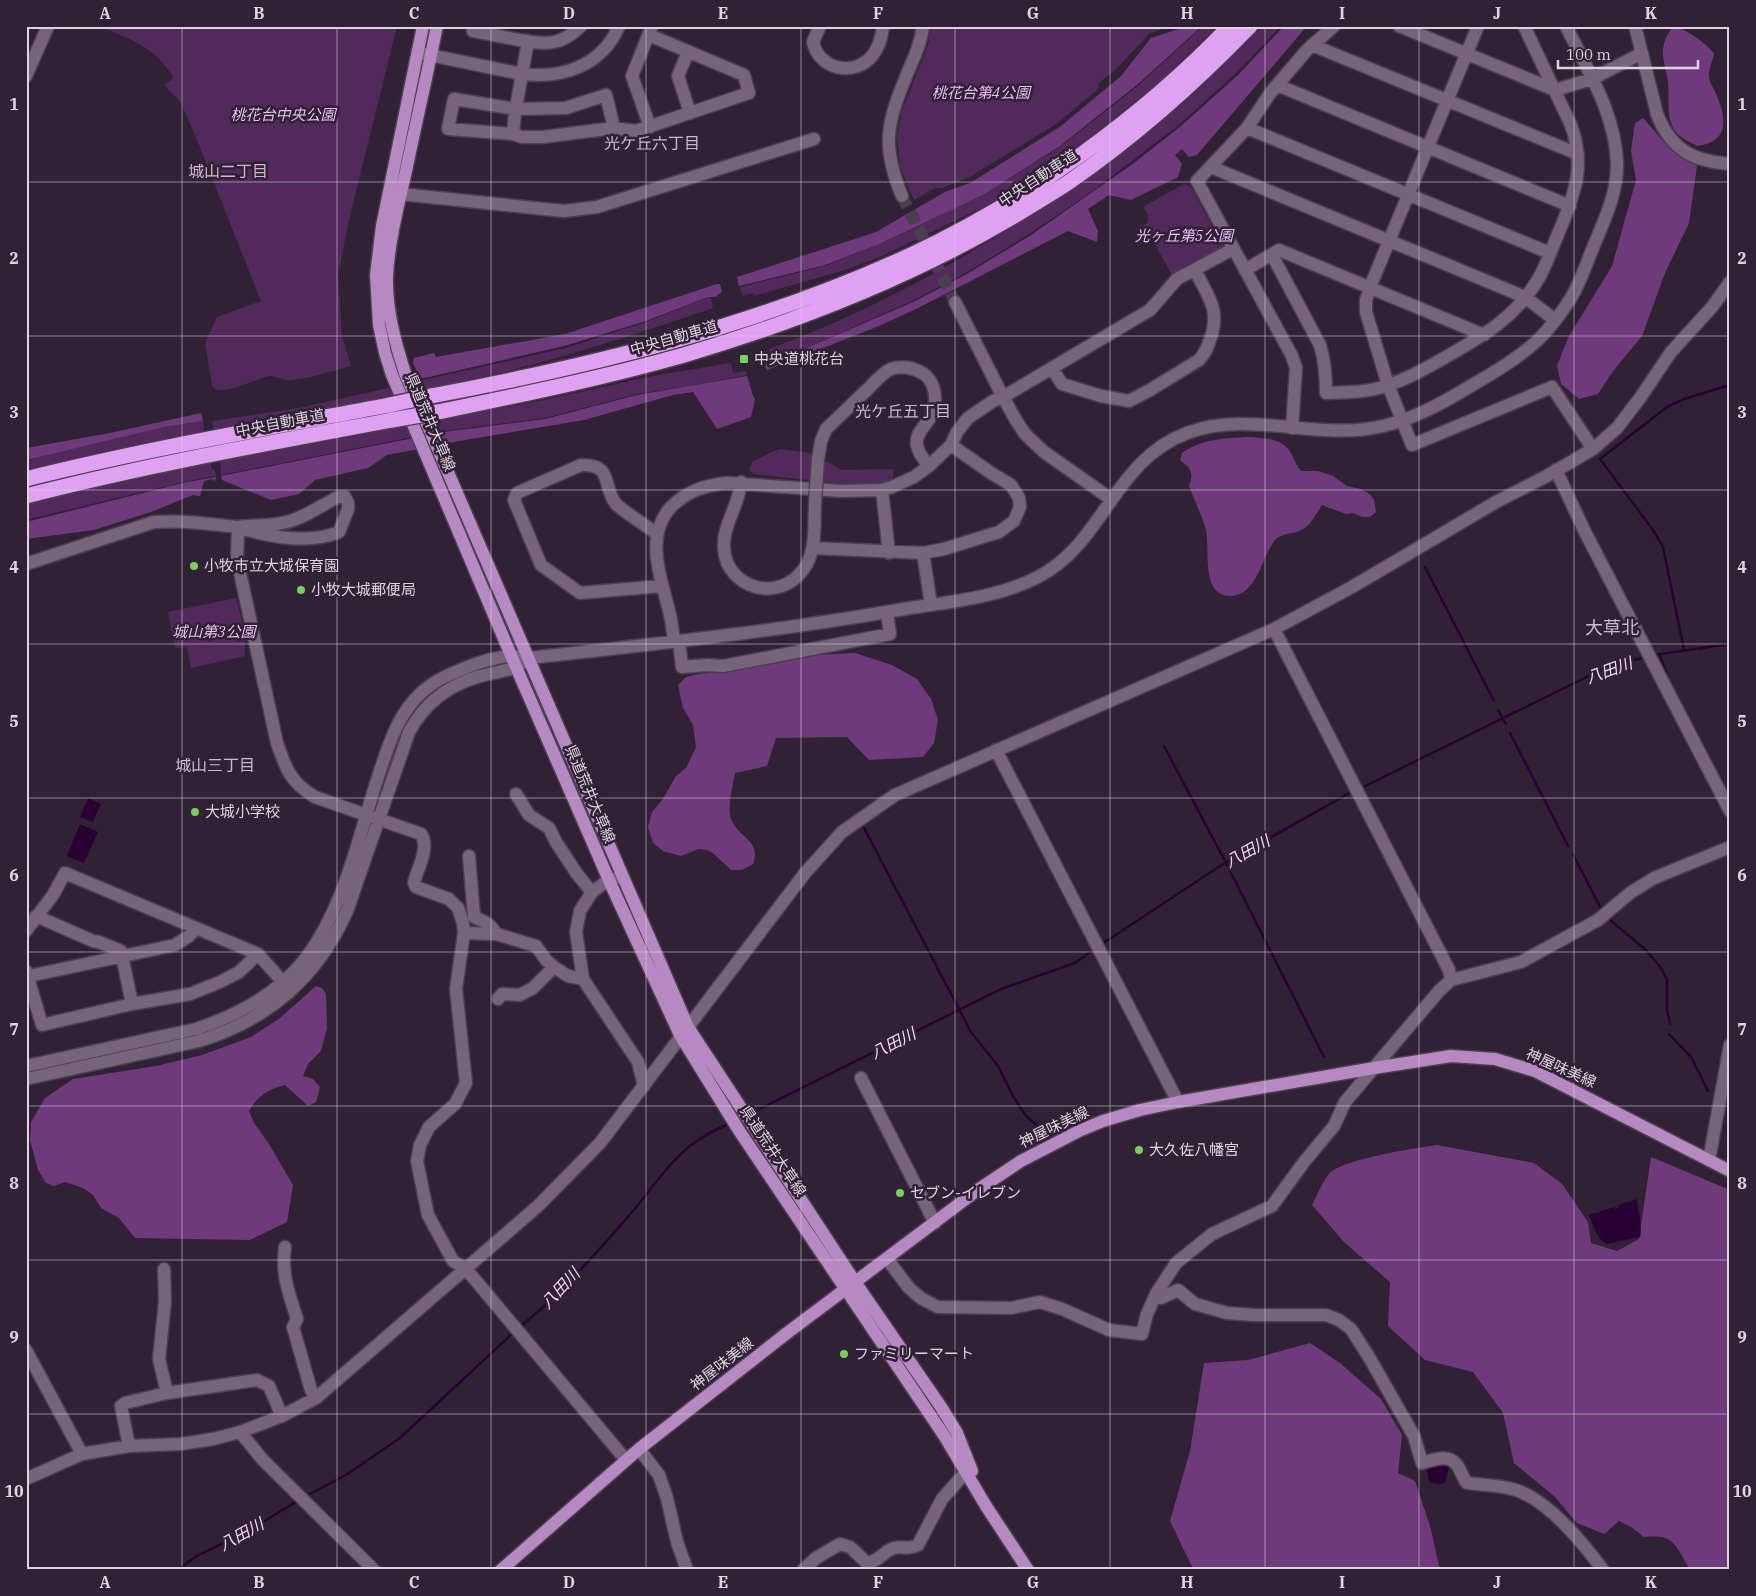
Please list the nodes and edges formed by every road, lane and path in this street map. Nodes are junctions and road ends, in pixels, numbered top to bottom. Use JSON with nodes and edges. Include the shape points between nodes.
{"nodes":[{"id":1,"x":48,"y":26,"type":"edge"},
{"id":2,"x":423,"y":26,"type":"edge"},
{"id":3,"x":437,"y":26,"type":"edge"},
{"id":4,"x":473,"y":26,"type":"edge"},
{"id":5,"x":580,"y":26,"type":"edge"},
{"id":6,"x":619,"y":26,"type":"edge"},
{"id":7,"x":820,"y":26,"type":"edge"},
{"id":8,"x":883,"y":26,"type":"edge"},
{"id":9,"x":923,"y":26,"type":"edge"},
{"id":10,"x":1230,"y":26,"type":"edge"},
{"id":11,"x":1250,"y":26,"type":"edge"},
{"id":12,"x":1334,"y":26,"type":"edge"},
{"id":13,"x":1398,"y":26,"type":"edge"},
{"id":14,"x":1478,"y":26,"type":"edge"},
{"id":15,"x":1524,"y":26,"type":"edge"},
{"id":16,"x":1566,"y":26,"type":"edge"},
{"id":17,"x":1636,"y":26,"type":"edge"},
{"id":18,"x":650,"y":31,"type":"edge"},
{"id":19,"x":528,"y":41,"type":"junction"},
{"id":20,"x":1312,"y":45,"type":"junction"},
{"id":21,"x":418,"y":52,"type":"junction"},
{"id":22,"x":688,"y":52,"type":"junction"},
{"id":23,"x":1642,"y":53,"type":"junction"},
{"id":24,"x":1465,"y":54,"type":"junction"},
{"id":25,"x":431,"y":55,"type":"junction"},
{"id":26,"x":522,"y":74,"type":"junction"},
{"id":27,"x":26,"y":76,"type":"edge"},
{"id":28,"x":1592,"y":79,"type":"junction"},
{"id":29,"x":1277,"y":85,"type":"junction"},
{"id":30,"x":1555,"y":90,"type":"junction"},
{"id":31,"x":1446,"y":101,"type":"junction"},
{"id":32,"x":516,"y":109,"type":"junction"},
{"id":33,"x":690,"y":113,"type":"junction"},
{"id":34,"x":650,"y":127,"type":"junction"},
{"id":35,"x":614,"y":128,"type":"junction"},
{"id":36,"x":1247,"y":128,"type":"junction"},
{"id":37,"x":514,"y":134,"type":"junction"},
{"id":38,"x":814,"y":139,"type":"dead end"},
{"id":39,"x":1427,"y":147,"type":"junction"},
{"id":40,"x":1578,"y":154,"type":"junction"},
{"id":41,"x":1730,"y":164,"type":"edge"},
{"id":42,"x":1211,"y":167,"type":"junction"},
{"id":43,"x":400,"y":194,"type":"junction"},
{"id":44,"x":1409,"y":194,"type":"junction"},
{"id":45,"x":902,"y":196,"type":"tunnel mouth"},
{"id":46,"x":1570,"y":206,"type":"junction"},
{"id":47,"x":1389,"y":241,"type":"junction"},
{"id":48,"x":1233,"y":249,"type":"junction"},
{"id":49,"x":1550,"y":254,"type":"junction"},
{"id":50,"x":1272,"y":255,"type":"junction"},
{"id":51,"x":1195,"y":270,"type":"junction"},
{"id":52,"x":1245,"y":270,"type":"junction"},
{"id":53,"x":1730,"y":282,"type":"edge"},
{"id":54,"x":1370,"y":287,"type":"junction"},
{"id":55,"x":1524,"y":297,"type":"junction"},
{"id":56,"x":954,"y":302,"type":"tunnel mouth"},
{"id":57,"x":1555,"y":320,"type":"junction"},
{"id":58,"x":1484,"y":335,"type":"junction"},
{"id":59,"x":1052,"y":368,"type":"junction"},
{"id":60,"x":1388,"y":385,"type":"junction"},
{"id":61,"x":1003,"y":397,"type":"junction"},
{"id":62,"x":1402,"y":421,"type":"junction"},
{"id":63,"x":1292,"y":428,"type":"junction"},
{"id":64,"x":951,"y":445,"type":"junction"},
{"id":65,"x":1593,"y":449,"type":"junction"},
{"id":66,"x":929,"y":466,"type":"junction"},
{"id":67,"x":1556,"y":470,"type":"junction"},
{"id":68,"x":26,"y":479,"type":"edge"},
{"id":69,"x":741,"y":482,"type":"junction"},
{"id":70,"x":882,"y":490,"type":"junction"},
{"id":71,"x":26,"y":496,"type":"edge"},
{"id":72,"x":1111,"y":500,"type":"junction"},
{"id":73,"x":238,"y":527,"type":"junction"},
{"id":74,"x":657,"y":534,"type":"junction"},
{"id":75,"x":813,"y":548,"type":"junction"},
{"id":76,"x":889,"y":552,"type":"junction"},
{"id":77,"x":923,"y":553,"type":"junction"},
{"id":78,"x":26,"y":564,"type":"edge"},
{"id":79,"x":662,"y":586,"type":"junction"},
{"id":80,"x":931,"y":605,"type":"junction"},
{"id":81,"x":887,"y":612,"type":"junction"},
{"id":82,"x":1274,"y":630,"type":"junction"},
{"id":83,"x":677,"y":641,"type":"junction"},
{"id":84,"x":529,"y":658,"type":"junction"},
{"id":85,"x":513,"y":661,"type":"junction"},
{"id":86,"x":996,"y":750,"type":"junction"},
{"id":87,"x":516,"y":794,"type":"dead end"},
{"id":88,"x":1730,"y":811,"type":"edge"},
{"id":89,"x":366,"y":815,"type":"junction"},
{"id":90,"x":379,"y":819,"type":"junction"},
{"id":91,"x":1730,"y":847,"type":"edge"},
{"id":92,"x":470,"y":856,"type":"dead end"},
{"id":93,"x":616,"y":878,"type":"junction"},
{"id":94,"x":592,"y":892,"type":"junction"},
{"id":95,"x":36,"y":916,"type":"junction"},
{"id":96,"x":196,"y":928,"type":"junction"},
{"id":97,"x":26,"y":931,"type":"edge"},
{"id":98,"x":464,"y":933,"type":"junction"},
{"id":99,"x":496,"y":934,"type":"junction"},
{"id":100,"x":93,"y":941,"type":"junction"},
{"id":101,"x":258,"y":954,"type":"junction"},
{"id":102,"x":123,"y":955,"type":"junction"},
{"id":103,"x":96,"y":961,"type":"junction"},
{"id":104,"x":554,"y":967,"type":"junction"},
{"id":105,"x":28,"y":973,"type":"edge"},
{"id":106,"x":583,"y":979,"type":"junction"},
{"id":107,"x":1451,"y":980,"type":"junction"},
{"id":108,"x":283,"y":982,"type":"junction"},
{"id":109,"x":498,"y":999,"type":"dead end"},
{"id":110,"x":132,"y":1004,"type":"junction"},
{"id":111,"x":684,"y":1031,"type":"junction"},
{"id":112,"x":1730,"y":1045,"type":"edge"},
{"id":113,"x":26,"y":1066,"type":"edge"},
{"id":114,"x":1374,"y":1068,"type":"junction"},
{"id":115,"x":861,"y":1078,"type":"dead end"},
{"id":116,"x":26,"y":1079,"type":"edge"},
{"id":117,"x":644,"y":1086,"type":"junction"},
{"id":118,"x":1178,"y":1102,"type":"junction"},
{"id":119,"x":1709,"y":1160,"type":"junction"},
{"id":120,"x":1730,"y":1171,"type":"edge"},
{"id":121,"x":935,"y":1223,"type":"junction"},
{"id":122,"x":285,"y":1247,"type":"dead end"},
{"id":123,"x":887,"y":1259,"type":"junction"},
{"id":124,"x":164,"y":1269,"type":"dead end"},
{"id":125,"x":466,"y":1269,"type":"junction"},
{"id":126,"x":851,"y":1285,"type":"junction"},
{"id":127,"x":1156,"y":1294,"type":"junction"},
{"id":128,"x":26,"y":1350,"type":"edge"},
{"id":129,"x":167,"y":1393,"type":"junction"},
{"id":130,"x":316,"y":1398,"type":"junction"},
{"id":131,"x":282,"y":1416,"type":"junction"},
{"id":132,"x":240,"y":1432,"type":"junction"},
{"id":133,"x":129,"y":1446,"type":"junction"},
{"id":134,"x":639,"y":1450,"type":"junction"},
{"id":135,"x":82,"y":1454,"type":"junction"},
{"id":136,"x":626,"y":1460,"type":"junction"},
{"id":137,"x":966,"y":1472,"type":"junction"},
{"id":138,"x":26,"y":1479,"type":"edge"},
{"id":139,"x":986,"y":1506,"type":"junction"},
{"id":140,"x":374,"y":1570,"type":"edge"},
{"id":141,"x":501,"y":1570,"type":"edge"},
{"id":142,"x":687,"y":1570,"type":"edge"},
{"id":143,"x":803,"y":1570,"type":"edge"},
{"id":144,"x":1028,"y":1570,"type":"edge"},
{"id":145,"x":1603,"y":1570,"type":"edge"}],
"edges":[{"from":1,"to":27,"type":"street"},
{"from":2,"to":21,"type":"main road","name":"県道荒井大草線"},
{"from":3,"to":25,"type":"main road","name":"県道荒井大草線"},
{"from":4,"to":19,"type":"street","via":[[473,31]]},
{"from":5,"to":19,"type":"street","via":[[554,42]]},
{"from":6,"to":26,"type":"street","via":[[606,48],[582,66],[552,75]]},
{"from":7,"to":8,"type":"street","via":[[813,42],[819,56],[828,64],[846,68],[872,56]]},
{"from":9,"to":45,"type":"street","via":[[918,50],[895,102],[890,123],[890,161]]},
{"from":10,"to":68,"type":"highway","name":"中央自動車道","bridge":true,"via":[[1176,77],[1089,148],[1021,194],[914,253],[789,305],[681,340],[533,376],[219,437]]},
{"from":11,"to":71,"type":"highway","name":"中央自動車道","bridge":true,"via":[[1161,111],[1068,182],[973,240],[854,296],[685,354],[590,379],[438,412],[222,452]]},
{"from":12,"to":20,"type":"street"},
{"from":13,"to":24,"type":"street"},
{"from":14,"to":24,"type":"street"},
{"from":15,"to":30,"type":"street"},
{"from":16,"to":28,"type":"street"},
{"from":17,"to":23,"type":"street"},
{"from":18,"to":22,"type":"street"},
{"from":18,"to":34,"type":"street","via":[[632,76]]},
{"from":19,"to":26,"type":"street"},
{"from":20,"to":29,"type":"street"},
{"from":20,"to":31,"type":"street"},
{"from":21,"to":25,"type":"street"},
{"from":21,"to":85,"type":"main road","name":"県道荒井大草線","via":[[382,226],[376,275],[379,325],[392,375]]},
{"from":22,"to":33,"type":"street","via":[[678,76]]},
{"from":22,"to":33,"type":"street","via":[[744,75],[749,93]]},
{"from":23,"to":28,"type":"street"},
{"from":23,"to":41,"type":"street","via":[[1662,128],[1685,153],[1701,160]]},
{"from":24,"to":30,"type":"street"},
{"from":24,"to":31,"type":"street"},
{"from":25,"to":26,"type":"street"},
{"from":25,"to":43,"type":"main road","name":"県道荒井大草線"},
{"from":26,"to":32,"type":"street"},
{"from":28,"to":30,"type":"street"},
{"from":28,"to":57,"type":"street","via":[[1610,119],[1616,178],[1608,210],[1578,284]]},
{"from":29,"to":36,"type":"street"},
{"from":29,"to":39,"type":"street"},
{"from":30,"to":40,"type":"street","via":[[1571,125]]},
{"from":31,"to":39,"type":"street"},
{"from":31,"to":40,"type":"street"},
{"from":32,"to":35,"type":"street","via":[[566,108],[606,95]]},
{"from":32,"to":37,"type":"street"},
{"from":32,"to":37,"type":"street","via":[[454,99],[448,129]]},
{"from":33,"to":34,"type":"street"},
{"from":34,"to":35,"type":"street","via":[[636,131]]},
{"from":35,"to":37,"type":"street","via":[[543,137],[522,138]]},
{"from":36,"to":42,"type":"street"},
{"from":36,"to":44,"type":"street"},
{"from":38,"to":43,"type":"street","via":[[597,208],[564,211]]},
{"from":39,"to":44,"type":"street"},
{"from":39,"to":46,"type":"street"},
{"from":40,"to":46,"type":"street","via":[[1578,177]]},
{"from":42,"to":47,"type":"street"},
{"from":42,"to":48,"type":"street","via":[[1197,181]]},
{"from":43,"to":84,"type":"main road","name":"県道荒井大草線","via":[[387,276],[397,350]]},
{"from":44,"to":47,"type":"street"},
{"from":44,"to":49,"type":"street"},
{"from":46,"to":49,"type":"street"},
{"from":47,"to":54,"type":"street"},
{"from":47,"to":55,"type":"street"},
{"from":48,"to":51,"type":"street"},
{"from":48,"to":52,"type":"street"},
{"from":49,"to":55,"type":"street","via":[[1540,276]]},
{"from":50,"to":52,"type":"street"},
{"from":50,"to":54,"type":"street","via":[[1279,250]]},
{"from":50,"to":60,"type":"street","via":[[1320,345],[1325,364],[1326,393],[1357,392]]},
{"from":51,"to":59,"type":"street","via":[[1178,278],[1150,310]]},
{"from":51,"to":59,"type":"street","via":[[1216,319],[1205,354],[1199,360],[1129,401],[1062,384]]},
{"from":52,"to":63,"type":"street","via":[[1296,368]]},
{"from":53,"to":65,"type":"street","via":[[1671,352],[1617,428]]},
{"from":54,"to":58,"type":"street"},
{"from":54,"to":60,"type":"street","via":[[1366,312]]},
{"from":55,"to":57,"type":"street"},
{"from":55,"to":58,"type":"street","via":[[1506,319]]},
{"from":56,"to":61,"type":"street"},
{"from":57,"to":62,"type":"street","via":[[1542,336],[1513,360],[1439,405]]},
{"from":58,"to":60,"type":"street","via":[[1412,376]]},
{"from":59,"to":61,"type":"street"},
{"from":60,"to":62,"type":"street"},
{"from":61,"to":64,"type":"street","via":[[968,418]]},
{"from":61,"to":72,"type":"street","via":[[1034,443]]},
{"from":62,"to":63,"type":"street","via":[[1349,431]]},
{"from":62,"to":65,"type":"street","via":[[1412,445],[1552,387]]},
{"from":63,"to":72,"type":"street","via":[[1228,424],[1182,434],[1137,465]]},
{"from":64,"to":66,"type":"street"},
{"from":64,"to":77,"type":"street","via":[[1010,485],[1019,498],[1020,507],[1014,521],[999,532]]},
{"from":65,"to":67,"type":"street"},
{"from":66,"to":70,"type":"street","via":[[904,482]]},
{"from":66,"to":75,"type":"street","bridge":true,"via":[[917,449],[917,440],[919,431],[932,414],[936,396],[924,374],[899,367],[884,374],[826,429],[818,458]]},
{"from":67,"to":82,"type":"street"},
{"from":67,"to":88,"type":"street"},
{"from":69,"to":70,"type":"street","via":[[841,491]]},
{"from":69,"to":74,"type":"street","via":[[710,485],[686,495],[667,513]]},
{"from":69,"to":75,"type":"street","via":[[737,503],[723,537],[725,558],[742,582],[762,589],[787,584],[804,570]]},
{"from":70,"to":76,"type":"street"},
{"from":72,"to":80,"type":"street","via":[[1063,562],[1039,577],[1009,590]]},
{"from":73,"to":73,"type":"street","via":[[255,533],[304,539],[323,537],[338,532],[348,502],[345,497],[338,497],[300,518],[278,524]]},
{"from":73,"to":78,"type":"street","via":[[188,521],[154,522]]},
{"from":73,"to":89,"type":"street","via":[[237,559],[277,743],[286,767],[292,778],[308,793]]},
{"from":74,"to":79,"type":"street"},
{"from":74,"to":79,"type":"street","via":[[616,503],[603,471],[592,464],[582,465],[517,493],[514,500],[542,565],[580,593]]},
{"from":75,"to":76,"type":"street"},
{"from":76,"to":77,"type":"street"},
{"from":77,"to":80,"type":"street"},
{"from":79,"to":83,"type":"street"},
{"from":80,"to":81,"type":"street"},
{"from":81,"to":83,"type":"street"},
{"from":81,"to":83,"type":"street","via":[[890,634],[723,666],[682,667]]},
{"from":82,"to":86,"type":"street"},
{"from":82,"to":107,"type":"street","via":[[1449,970]]},
{"from":83,"to":84,"type":"street"},
{"from":84,"to":85,"type":"street"},
{"from":84,"to":93,"type":"main road","name":"県道荒井大草線"},
{"from":85,"to":89,"type":"street","via":[[474,665],[450,674],[420,694],[396,727]]},
{"from":85,"to":90,"type":"street","via":[[455,685],[431,701],[418,716],[409,732]]},
{"from":85,"to":93,"type":"main road","name":"県道荒井大草線"},
{"from":86,"to":111,"type":"street","via":[[895,795],[842,832],[805,873]]},
{"from":86,"to":118,"type":"street"},
{"from":87,"to":94,"type":"street","via":[[529,815],[549,828]]},
{"from":89,"to":90,"type":"street"},
{"from":89,"to":108,"type":"street","via":[[330,919],[306,958]]},
{"from":90,"to":98,"type":"street","via":[[424,836],[422,860],[414,882],[416,886],[449,899],[458,908]]},
{"from":90,"to":116,"type":"street","via":[[348,911],[336,935],[309,973],[280,1000],[236,1028],[208,1038]]},
{"from":91,"to":107,"type":"street","via":[[1654,878],[1598,920],[1521,962]]},
{"from":92,"to":99,"type":"street","via":[[474,917],[488,924]]},
{"from":93,"to":94,"type":"street"},
{"from":93,"to":111,"type":"main road","name":"県道荒井大草線"},
{"from":94,"to":106,"type":"street","via":[[580,911],[576,932]]},
{"from":95,"to":96,"type":"street","via":[[65,873]]},
{"from":95,"to":97,"type":"street"},
{"from":95,"to":100,"type":"street"},
{"from":96,"to":101,"type":"street"},
{"from":96,"to":102,"type":"street","via":[[175,945]]},
{"from":98,"to":99,"type":"street"},
{"from":98,"to":125,"type":"street","via":[[456,989],[466,1083],[455,1104],[429,1127],[420,1145],[418,1161],[428,1215],[453,1262]]},
{"from":99,"to":104,"type":"street","via":[[536,946]]},
{"from":100,"to":102,"type":"street","via":[[121,951]]},
{"from":100,"to":103,"type":"street"},
{"from":101,"to":108,"type":"street"},
{"from":101,"to":110,"type":"street","via":[[239,972],[190,994]]},
{"from":102,"to":103,"type":"street"},
{"from":102,"to":110,"type":"street"},
{"from":103,"to":105,"type":"street"},
{"from":104,"to":106,"type":"street","via":[[568,976]]},
{"from":104,"to":109,"type":"street","via":[[533,988],[520,995],[502,994]]},
{"from":105,"to":110,"type":"street","via":[[42,1025]]},
{"from":106,"to":117,"type":"street","via":[[638,1062]]},
{"from":107,"to":114,"type":"street"},
{"from":108,"to":113,"type":"street","via":[[254,1004],[215,1023]]},
{"from":111,"to":117,"type":"street"},
{"from":111,"to":126,"type":"main road","name":"県道荒井大草線","via":[[754,1126]]},
{"from":111,"to":126,"type":"main road","name":"県道荒井大草線","via":[[740,1132]]},
{"from":112,"to":119,"type":"street"},
{"from":114,"to":118,"type":"main road","name":"神屋味美線"},
{"from":114,"to":119,"type":"main road","name":"神屋味美線","via":[[1451,1056],[1495,1059],[1535,1071]]},
{"from":114,"to":127,"type":"street","via":[[1345,1102],[1334,1126],[1272,1206],[1212,1234],[1176,1263]]},
{"from":115,"to":121,"type":"street"},
{"from":117,"to":125,"type":"street","via":[[600,1143],[538,1206]]},
{"from":118,"to":121,"type":"main road","name":"神屋味美線","via":[[1103,1121],[1064,1138],[1021,1161]]},
{"from":119,"to":120,"type":"main road","name":"神屋味美線"},
{"from":121,"to":123,"type":"main road","name":"神屋味美線"},
{"from":122,"to":130,"type":"street","via":[[285,1279],[297,1319],[293,1327]]},
{"from":123,"to":126,"type":"main road","name":"神屋味美線"},
{"from":123,"to":127,"type":"street","via":[[909,1288],[938,1307],[1011,1308],[1040,1302],[1109,1330],[1142,1334]]},
{"from":124,"to":129,"type":"street","via":[[166,1301],[158,1359]]},
{"from":125,"to":130,"type":"street"},
{"from":125,"to":136,"type":"street"},
{"from":126,"to":134,"type":"main road","name":"神屋味美線"},
{"from":126,"to":137,"type":"main road","name":"県道荒井大草線"},
{"from":126,"to":139,"type":"main road","name":"県道荒井大草線","via":[[957,1433]]},
{"from":127,"to":145,"type":"street","via":[[1161,1298],[1178,1290],[1195,1304],[1227,1313],[1326,1314],[1339,1320],[1351,1329],[1369,1357],[1414,1436],[1422,1463],[1450,1459],[1457,1464],[1467,1483],[1514,1489],[1528,1495],[1580,1540]]},
{"from":128,"to":135,"type":"street"},
{"from":129,"to":131,"type":"street","via":[[257,1380],[270,1386]]},
{"from":129,"to":133,"type":"street","via":[[121,1406]]},
{"from":130,"to":131,"type":"street"},
{"from":131,"to":132,"type":"street"},
{"from":132,"to":133,"type":"street","via":[[180,1444]]},
{"from":132,"to":140,"type":"street","via":[[263,1460]]},
{"from":133,"to":135,"type":"street"},
{"from":134,"to":136,"type":"main road","name":"神屋味美線"},
{"from":134,"to":142,"type":"street","via":[[659,1475]]},
{"from":135,"to":138,"type":"street"},
{"from":136,"to":141,"type":"main road","name":"神屋味美線"},
{"from":137,"to":139,"type":"main road","name":"県道荒井大草線"},
{"from":137,"to":143,"type":"street","via":[[942,1499],[918,1545],[911,1549],[892,1548],[876,1562],[867,1564],[850,1547],[840,1544]]},
{"from":139,"to":144,"type":"main road","name":"県道荒井大草線"}]}
